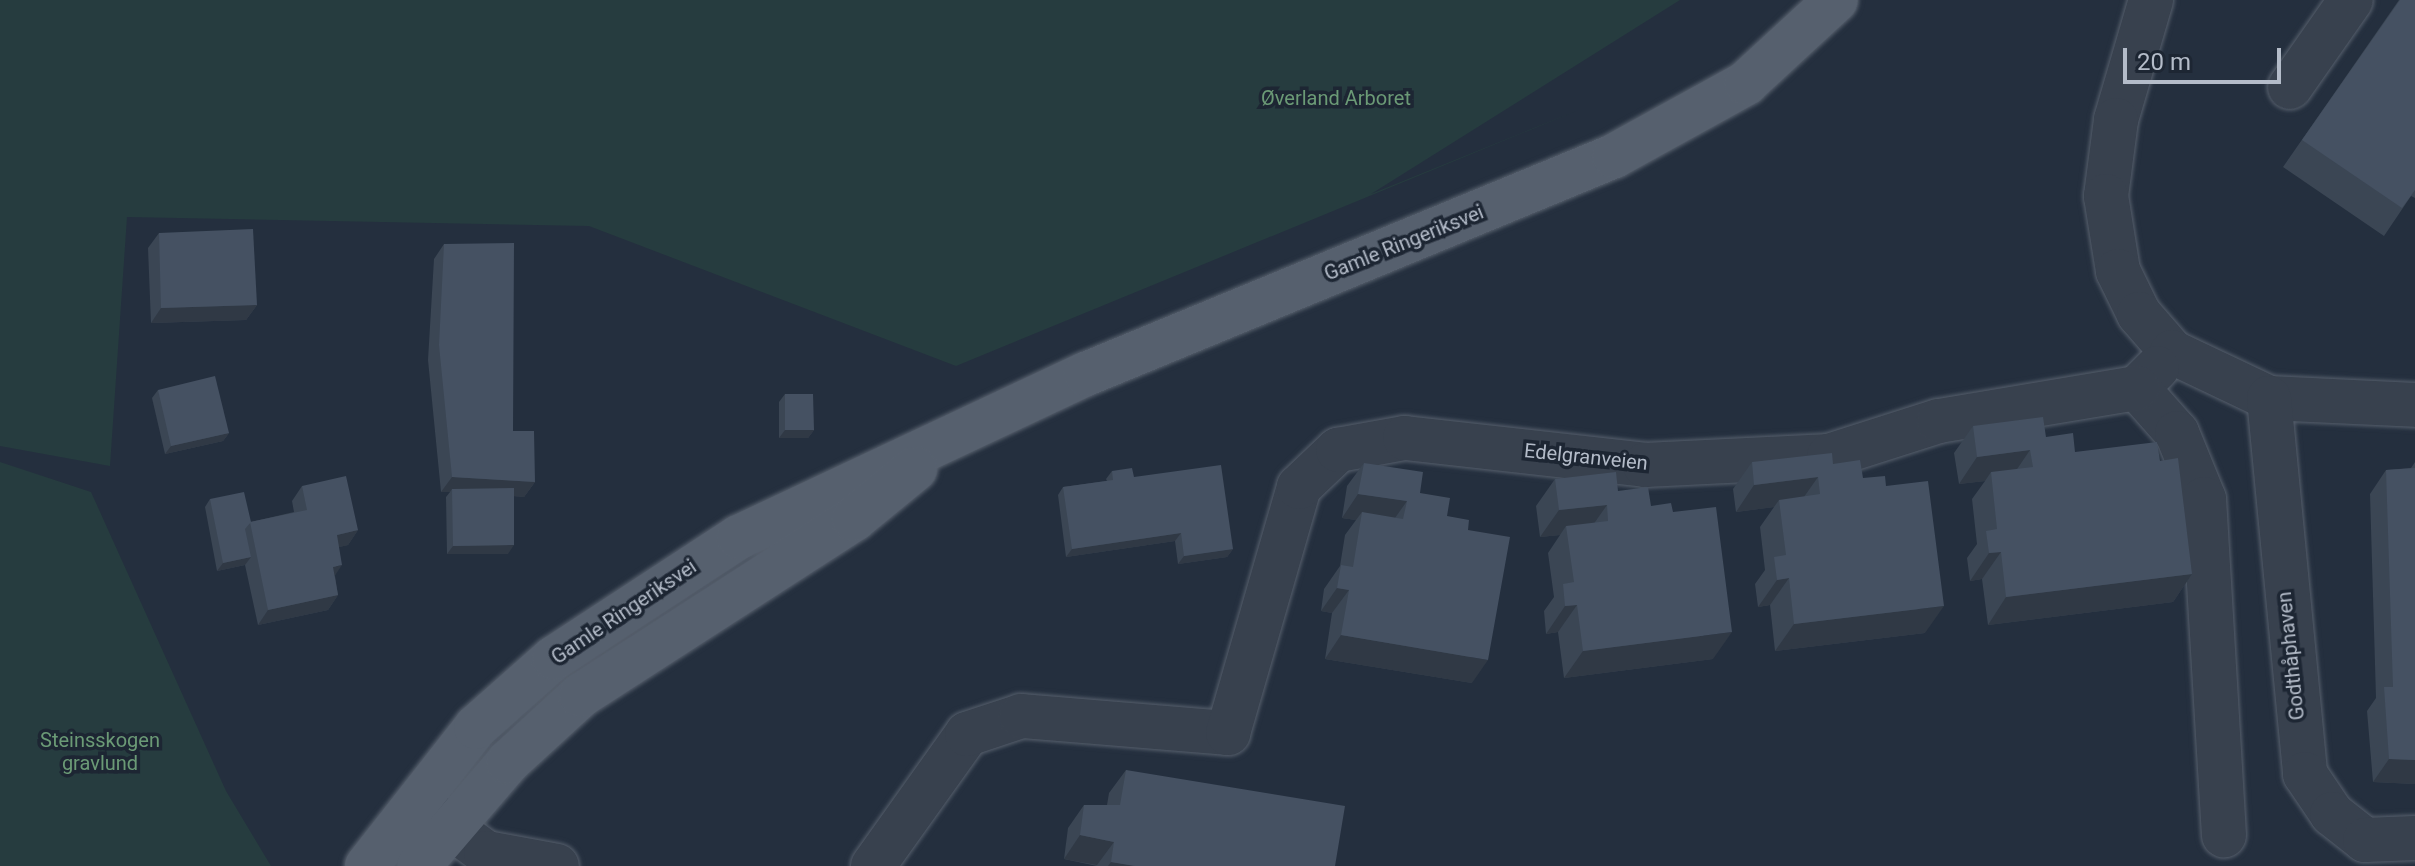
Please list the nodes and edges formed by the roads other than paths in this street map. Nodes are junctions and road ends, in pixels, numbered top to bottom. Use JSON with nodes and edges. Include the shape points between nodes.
{"nodes":[{"id":1,"x":1836,"y":0,"type":"edge"},
{"id":2,"x":2151,"y":0,"type":"edge"},
{"id":3,"x":2351,"y":0,"type":"edge"},
{"id":4,"x":2290,"y":87,"type":"dead end"},
{"id":5,"x":2172,"y":352,"type":"junction"},
{"id":6,"x":2137,"y":388,"type":"junction"},
{"id":7,"x":2269,"y":398,"type":"junction"},
{"id":8,"x":2415,"y":405,"type":"edge"},
{"id":9,"x":945,"y":445,"type":"junction"},
{"id":10,"x":414,"y":801,"type":"junction"},
{"id":11,"x":450,"y":826,"type":"junction"},
{"id":12,"x":2224,"y":835,"type":"dead end"},
{"id":13,"x":2415,"y":838,"type":"edge"},
{"id":14,"x":367,"y":866,"type":"edge"},
{"id":15,"x":419,"y":866,"type":"edge"},
{"id":16,"x":557,"y":866,"type":"edge"},
{"id":17,"x":873,"y":866,"type":"edge"}],
"edges":[{"from":1,"to":9,"type":"main road","name":"Gamle Ringeriksvei","via":[[1796,43],[1692,117],[1086,374]]},
{"from":2,"to":5,"type":"street","via":[[2116,120],[2106,196],[2118,271],[2139,314]]},
{"from":3,"to":4,"type":"street"},
{"from":5,"to":6,"type":"street"},
{"from":5,"to":7,"type":"street"},
{"from":6,"to":12,"type":"street","via":[[2177,433],[2204,499]]},
{"from":6,"to":17,"type":"street","name":"Edelgranveien","via":[[1939,421],[1829,456],[1645,465],[1405,438],[1338,450],[1299,487],[1228,733],[1021,716],[967,734]]},
{"from":7,"to":8,"type":"street"},
{"from":7,"to":13,"type":"street","name":"Godthåphaven","via":[[2305,774],[2332,814],[2365,840]]},
{"from":9,"to":10,"type":"main road","name":"Gamle Ringeriksvei","via":[[833,488],[651,589],[487,717]]},
{"from":9,"to":11,"type":"main road","name":"Gamle Ringeriksvei","via":[[854,519],[581,695]]},
{"from":10,"to":11,"type":"street"},
{"from":10,"to":14,"type":"main road","name":"Gamle Ringeriksvei"},
{"from":11,"to":15,"type":"main road","name":"Gamle Ringeriksvei"},
{"from":11,"to":16,"type":"street","via":[[486,853]]}]}
